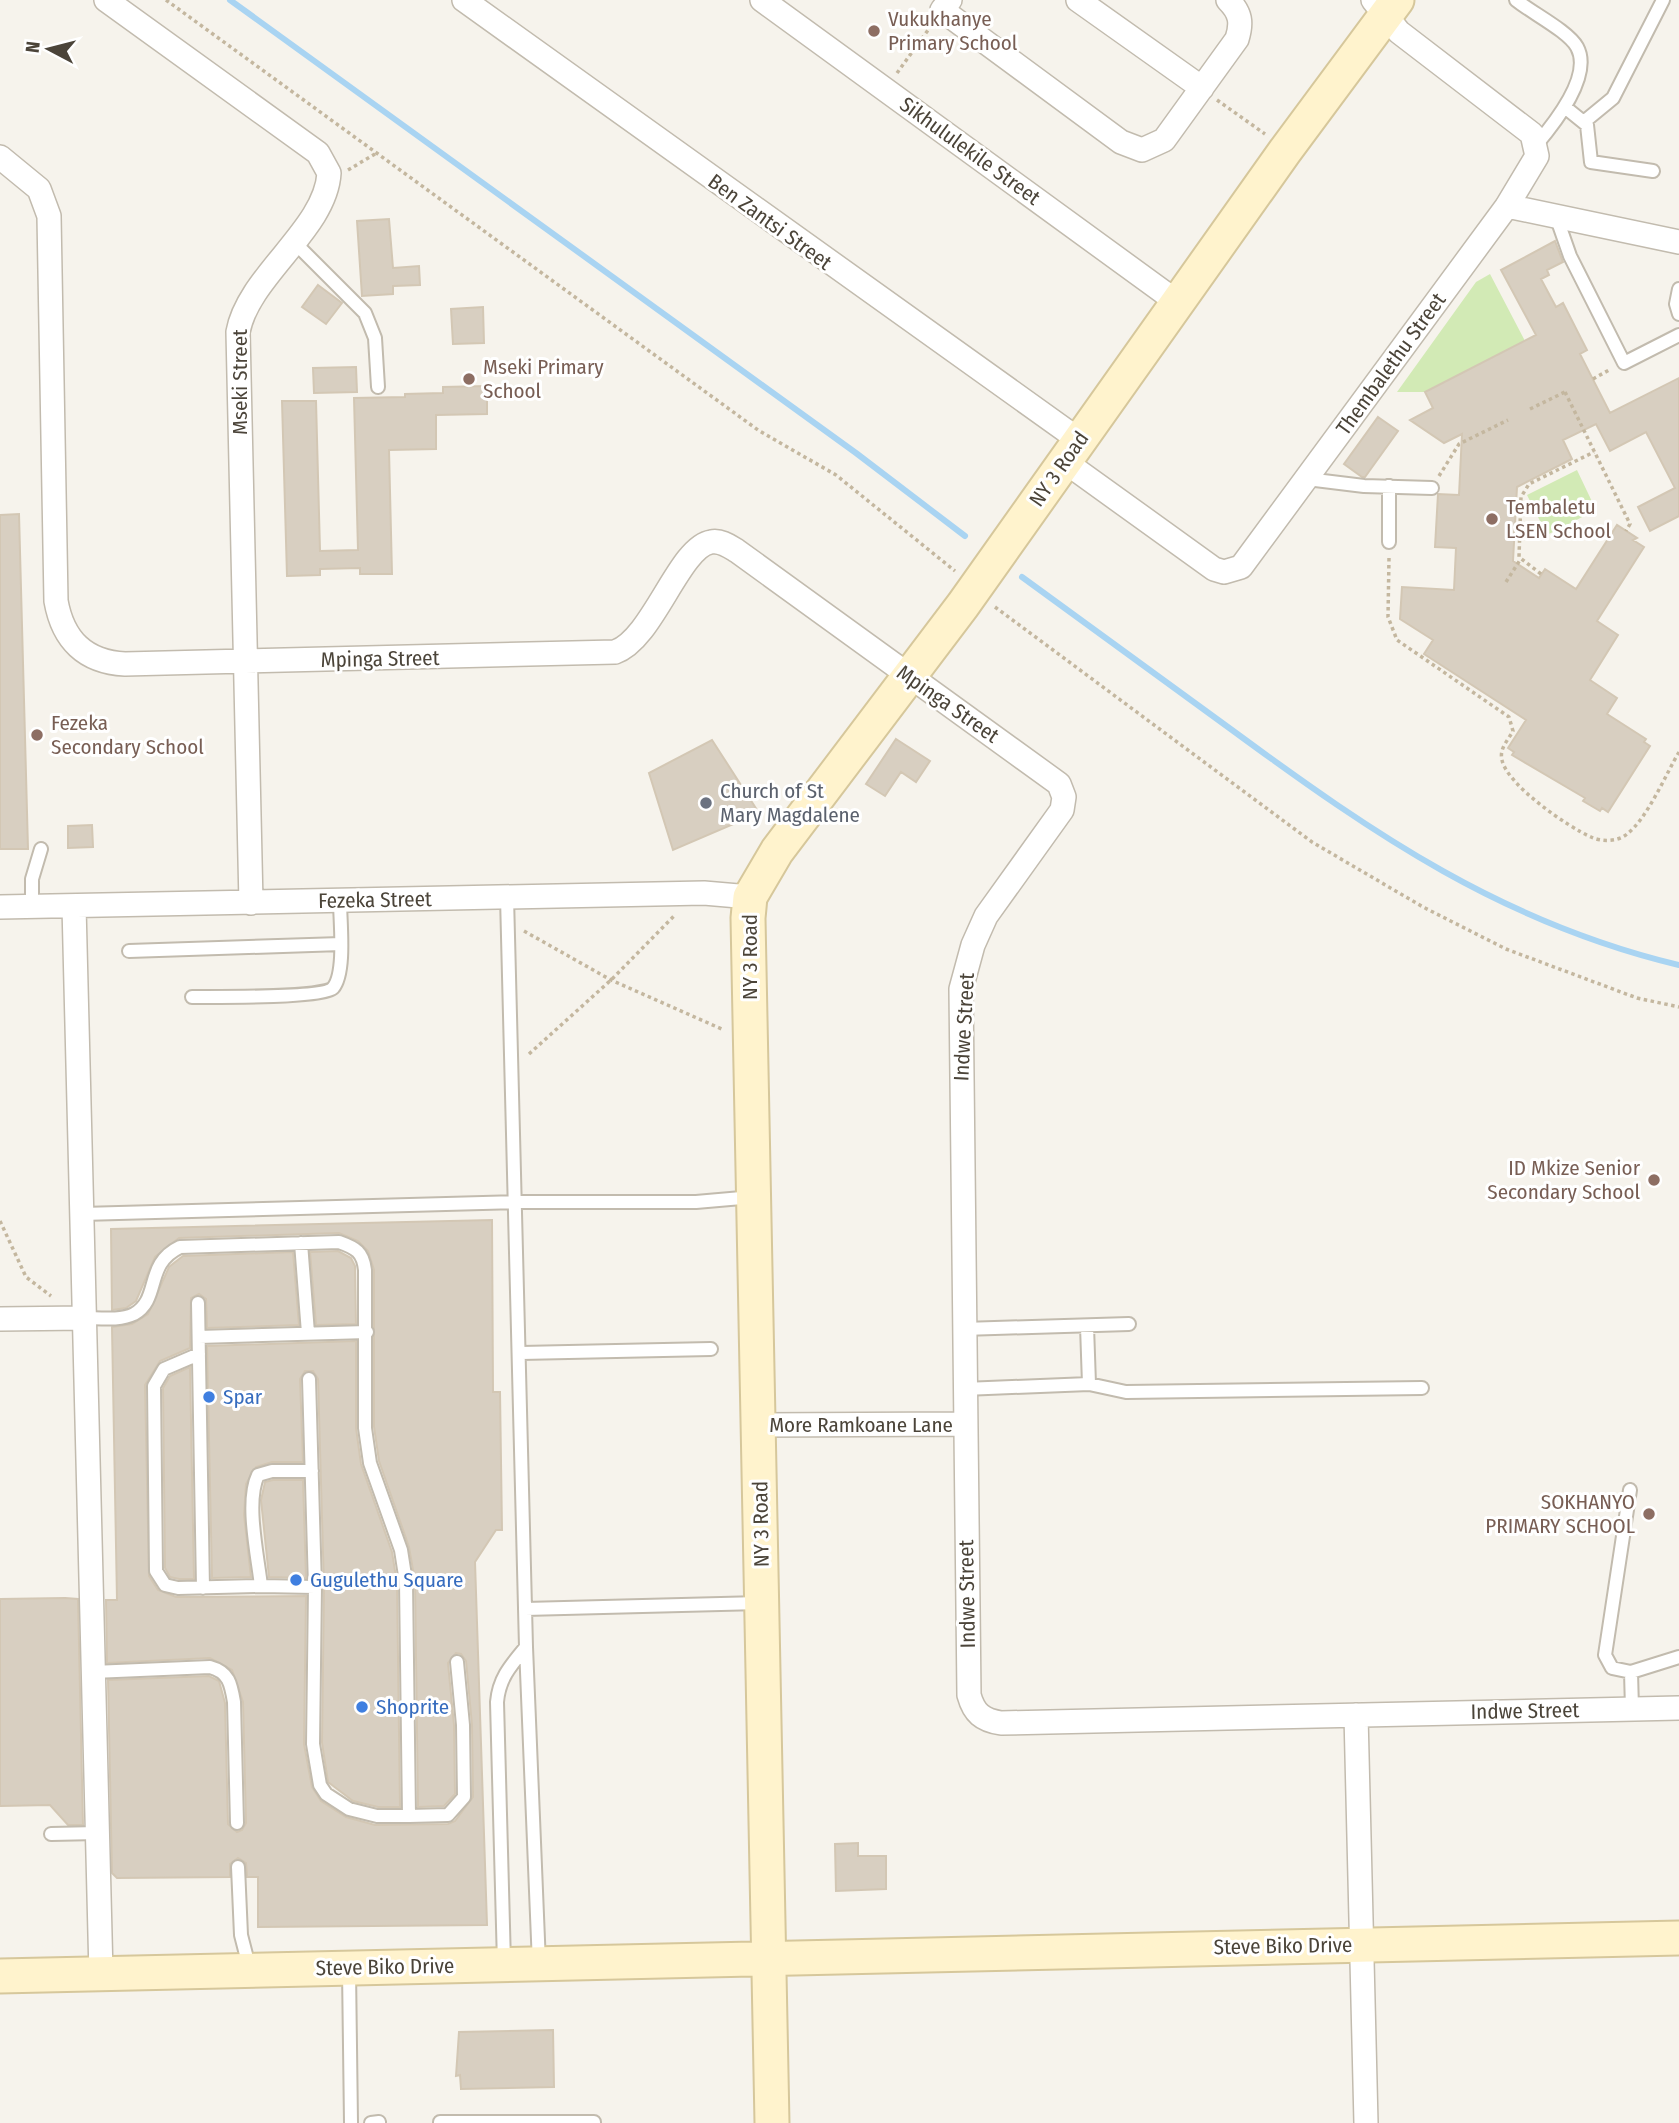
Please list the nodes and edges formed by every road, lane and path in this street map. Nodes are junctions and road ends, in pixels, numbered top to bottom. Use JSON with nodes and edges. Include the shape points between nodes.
{"nodes":[{"id":1,"x":106,"y":0,"type":"edge"},
{"id":2,"x":166,"y":0,"type":"edge"},
{"id":3,"x":464,"y":0,"type":"edge"},
{"id":4,"x":762,"y":0,"type":"edge"},
{"id":5,"x":1078,"y":0,"type":"edge"},
{"id":6,"x":1228,"y":0,"type":"edge"},
{"id":7,"x":1517,"y":0,"type":"edge"},
{"id":8,"x":1663,"y":0,"type":"edge"},
{"id":9,"x":946,"y":5,"type":"edge"},
{"id":10,"x":1386,"y":5,"type":"edge"},
{"id":11,"x":885,"y":89,"type":"junction"},
{"id":12,"x":1206,"y":92,"type":"junction"},
{"id":13,"x":1566,"y":108,"type":"junction"},
{"id":14,"x":1585,"y":121,"type":"junction"},
{"id":15,"x":1273,"y":140,"type":"dead end"},
{"id":16,"x":1536,"y":145,"type":"junction"},
{"id":17,"x":376,"y":153,"type":"junction"},
{"id":18,"x":0,"y":157,"type":"edge"},
{"id":19,"x":343,"y":171,"type":"dead end"},
{"id":20,"x":1653,"y":171,"type":"dead end"},
{"id":21,"x":1507,"y":206,"type":"junction"},
{"id":22,"x":1556,"y":216,"type":"junction"},
{"id":23,"x":294,"y":242,"type":"junction"},
{"id":24,"x":1679,"y":242,"type":"edge"},
{"id":25,"x":1679,"y":289,"type":"edge"},
{"id":26,"x":1177,"y":302,"type":"junction"},
{"id":27,"x":1679,"y":314,"type":"edge"},
{"id":28,"x":1679,"y":335,"type":"edge"},
{"id":29,"x":378,"y":387,"type":"dead end"},
{"id":30,"x":1530,"y":409,"type":"dead end"},
{"id":31,"x":1508,"y":420,"type":"dead end"},
{"id":32,"x":1071,"y":451,"type":"junction"},
{"id":33,"x":1594,"y":452,"type":"junction"},
{"id":34,"x":1307,"y":479,"type":"junction"},
{"id":35,"x":1389,"y":486,"type":"junction"},
{"id":36,"x":1432,"y":488,"type":"joint"},
{"id":37,"x":1626,"y":531,"type":"dead end"},
{"id":38,"x":1389,"y":542,"type":"joint"},
{"id":39,"x":1520,"y":560,"type":"junction"},
{"id":40,"x":1542,"y":574,"type":"dead end"},
{"id":41,"x":958,"y":576,"type":"dead end"},
{"id":42,"x":1506,"y":582,"type":"dead end"},
{"id":43,"x":987,"y":601,"type":"dead end"},
{"id":44,"x":245,"y":662,"type":"junction"},
{"id":45,"x":910,"y":677,"type":"junction"},
{"id":46,"x":1679,"y":752,"type":"edge"},
{"id":47,"x":1064,"y":797,"type":"joint"},
{"id":48,"x":41,"y":849,"type":"dead end"},
{"id":49,"x":507,"y":897,"type":"junction"},
{"id":50,"x":750,"y":897,"type":"junction"},
{"id":51,"x":340,"y":901,"type":"junction"},
{"id":52,"x":251,"y":902,"type":"junction"},
{"id":53,"x":75,"y":906,"type":"junction"},
{"id":54,"x":684,"y":906,"type":"dead end"},
{"id":55,"x":0,"y":907,"type":"edge"},
{"id":56,"x":32,"y":907,"type":"junction"},
{"id":57,"x":520,"y":926,"type":"dead end"},
{"id":58,"x":341,"y":944,"type":"junction"},
{"id":59,"x":129,"y":951,"type":"dead end"},
{"id":60,"x":611,"y":980,"type":"junction"},
{"id":61,"x":192,"y":997,"type":"dead end"},
{"id":62,"x":1679,"y":1007,"type":"edge"},
{"id":63,"x":732,"y":1034,"type":"dead end"},
{"id":64,"x":513,"y":1068,"type":"junction"},
{"id":65,"x":754,"y":1197,"type":"junction"},
{"id":66,"x":517,"y":1202,"type":"junction"},
{"id":67,"x":82,"y":1214,"type":"junction"},
{"id":68,"x":0,"y":1221,"type":"edge"},
{"id":69,"x":301,"y":1243,"type":"junction"},
{"id":70,"x":57,"y":1301,"type":"dead end"},
{"id":71,"x":198,"y":1303,"type":"dead end"},
{"id":72,"x":84,"y":1318,"type":"junction"},
{"id":73,"x":0,"y":1319,"type":"edge"},
{"id":74,"x":1129,"y":1324,"type":"dead end"},
{"id":75,"x":1087,"y":1326,"type":"junction"},
{"id":76,"x":963,"y":1329,"type":"junction"},
{"id":77,"x":368,"y":1332,"type":"junction"},
{"id":78,"x":308,"y":1333,"type":"junction"},
{"id":79,"x":199,"y":1337,"type":"junction"},
{"id":80,"x":711,"y":1349,"type":"dead end"},
{"id":81,"x":521,"y":1353,"type":"junction"},
{"id":82,"x":199,"y":1354,"type":"junction"},
{"id":83,"x":309,"y":1379,"type":"dead end"},
{"id":84,"x":1089,"y":1384,"type":"junction"},
{"id":85,"x":1422,"y":1388,"type":"dead end"},
{"id":86,"x":964,"y":1390,"type":"junction"},
{"id":87,"x":964,"y":1424,"type":"junction"},
{"id":88,"x":759,"y":1425,"type":"junction"},
{"id":89,"x":312,"y":1471,"type":"junction"},
{"id":90,"x":1630,"y":1490,"type":"dead end"},
{"id":91,"x":261,"y":1586,"type":"junction"},
{"id":92,"x":315,"y":1587,"type":"junction"},
{"id":93,"x":203,"y":1588,"type":"junction"},
{"id":94,"x":763,"y":1603,"type":"junction"},
{"id":95,"x":526,"y":1609,"type":"junction"},
{"id":96,"x":526,"y":1647,"type":"junction"},
{"id":97,"x":1679,"y":1657,"type":"edge"},
{"id":98,"x":457,"y":1662,"type":"dead end"},
{"id":99,"x":93,"y":1672,"type":"junction"},
{"id":100,"x":1631,"y":1672,"type":"junction"},
{"id":101,"x":1679,"y":1707,"type":"edge"},
{"id":102,"x":1632,"y":1709,"type":"junction"},
{"id":103,"x":1356,"y":1715,"type":"junction"},
{"id":104,"x":409,"y":1816,"type":"junction"},
{"id":105,"x":237,"y":1823,"type":"dead end"},
{"id":106,"x":98,"y":1833,"type":"junction"},
{"id":107,"x":51,"y":1834,"type":"dead end"},
{"id":108,"x":238,"y":1867,"type":"dead end"},
{"id":109,"x":1679,"y":1938,"type":"edge"},
{"id":110,"x":1363,"y":1944,"type":"junction"},
{"id":111,"x":770,"y":1958,"type":"junction"},
{"id":112,"x":504,"y":1964,"type":"junction"},
{"id":113,"x":539,"y":1964,"type":"junction"},
{"id":114,"x":349,"y":1967,"type":"junction"},
{"id":115,"x":250,"y":1971,"type":"junction"},
{"id":116,"x":101,"y":1974,"type":"junction"},
{"id":117,"x":0,"y":1976,"type":"edge"},
{"id":118,"x":379,"y":2122,"type":"edge"},
{"id":119,"x":440,"y":2122,"type":"edge"},
{"id":120,"x":594,"y":2122,"type":"edge"},
{"id":121,"x":351,"y":2123,"type":"edge"},
{"id":122,"x":370,"y":2123,"type":"edge"},
{"id":123,"x":772,"y":2123,"type":"edge"},
{"id":124,"x":1366,"y":2123,"type":"edge"}],
"edges":[{"from":1,"to":23,"type":"street","name":"Mseki Street","via":[[326,162],[328,186]]},
{"from":2,"to":17,"type":"path"},
{"from":3,"to":32,"type":"street","name":"Ben Zantsi Street"},
{"from":4,"to":11,"type":"street","name":"Sikhululekile Street"},
{"from":5,"to":12,"type":"street"},
{"from":6,"to":12,"type":"street","via":[[1240,15],[1239,33]]},
{"from":7,"to":13,"type":"lane","via":[[1578,48],[1580,65]]},
{"from":8,"to":14,"type":"lane","via":[[1613,98]]},
{"from":9,"to":11,"type":"path"},
{"from":9,"to":12,"type":"street","via":[[1132,148],[1153,148],[1164,140]]},
{"from":10,"to":16,"type":"street","via":[[1399,32],[1525,127]]},
{"from":10,"to":26,"type":"street","name":"NY 3 Road"},
{"from":11,"to":26,"type":"street","name":"Sikhululekile Street"},
{"from":12,"to":15,"type":"path"},
{"from":13,"to":14,"type":"lane"},
{"from":13,"to":16,"type":"lane"},
{"from":14,"to":20,"type":"lane","via":[[1591,162]]},
{"from":16,"to":21,"type":"street","name":"Thembalethu Street","via":[[1533,165]]},
{"from":17,"to":19,"type":"path"},
{"from":17,"to":41,"type":"path","via":[[758,430],[836,475],[949,563]]},
{"from":18,"to":44,"type":"street","name":"Mpinga Street","via":[[39,189],[49,216],[56,601],[67,634],[78,648],[112,663]]},
{"from":21,"to":22,"type":"street"},
{"from":21,"to":34,"type":"street","name":"Thembalethu Street"},
{"from":22,"to":24,"type":"street"},
{"from":22,"to":28,"type":"lane","via":[[1570,256],[1624,363]]},
{"from":23,"to":29,"type":"lane","via":[[365,313],[375,338]]},
{"from":23,"to":44,"type":"street","name":"Mseki Street","via":[[246,307],[238,332]]},
{"from":25,"to":27,"type":"lane"},
{"from":26,"to":32,"type":"street","name":"NY 3 Road"},
{"from":30,"to":33,"type":"path","via":[[1566,392]]},
{"from":31,"to":36,"type":"path","via":[[1459,444]]},
{"from":32,"to":34,"type":"street","name":"Thembalethu Street","via":[[1214,569],[1224,572],[1246,562]]},
{"from":32,"to":45,"type":"street","name":"NY 3 Road"},
{"from":33,"to":37,"type":"path","via":[[1630,524]]},
{"from":33,"to":39,"type":"path","via":[[1523,490]]},
{"from":34,"to":35,"type":"lane"},
{"from":35,"to":36,"type":"lane"},
{"from":35,"to":38,"type":"lane"},
{"from":38,"to":46,"type":"path","via":[[1388,617],[1393,633],[1413,653],[1509,718],[1513,731],[1502,761],[1516,783],[1539,803],[1591,837],[1606,841],[1621,837],[1643,813]]},
{"from":39,"to":40,"type":"path"},
{"from":39,"to":42,"type":"path"},
{"from":43,"to":62,"type":"path","via":[[1312,842],[1506,949],[1637,998]]},
{"from":44,"to":45,"type":"street","name":"Mpinga Street","via":[[615,652],[636,637],[693,555],[706,544],[718,542],[737,551]]},
{"from":44,"to":52,"type":"street","name":"Mseki Street"},
{"from":45,"to":47,"type":"street","name":"Mpinga Street","via":[[1052,777]]},
{"from":45,"to":50,"type":"street","name":"NY 3 Road","via":[[777,851]]},
{"from":47,"to":76,"type":"street","name":"Indwe Street","via":[[1059,818],[986,916],[961,989]]},
{"from":48,"to":56,"type":"lane","via":[[32,879]]},
{"from":49,"to":50,"type":"street","name":"Fezeka Street"},
{"from":49,"to":51,"type":"street","name":"Fezeka Street"},
{"from":49,"to":64,"type":"lane"},
{"from":50,"to":65,"type":"street","name":"NY 3 Road"},
{"from":51,"to":52,"type":"street","name":"Fezeka Street"},
{"from":51,"to":58,"type":"lane"},
{"from":52,"to":53,"type":"street","name":"Fezeka Street"},
{"from":53,"to":56,"type":"street","name":"Fezeka Street"},
{"from":53,"to":67,"type":"street"},
{"from":54,"to":60,"type":"path"},
{"from":55,"to":56,"type":"street","name":"Fezeka Street"},
{"from":57,"to":60,"type":"path"},
{"from":58,"to":59,"type":"lane"},
{"from":58,"to":61,"type":"lane","via":[[338,977],[330,991]]},
{"from":60,"to":63,"type":"path"},
{"from":60,"to":64,"type":"path"},
{"from":64,"to":66,"type":"lane"},
{"from":65,"to":66,"type":"lane","via":[[696,1202]]},
{"from":65,"to":88,"type":"street","name":"NY 3 Road"},
{"from":66,"to":67,"type":"lane"},
{"from":66,"to":81,"type":"lane"},
{"from":67,"to":72,"type":"street"},
{"from":68,"to":70,"type":"path","via":[[26,1277]]},
{"from":69,"to":72,"type":"lane","via":[[180,1247],[161,1259],[145,1304],[135,1314]]},
{"from":69,"to":77,"type":"lane","via":[[339,1242],[358,1250],[363,1257]]},
{"from":69,"to":78,"type":"lane"},
{"from":71,"to":79,"type":"lane"},
{"from":72,"to":73,"type":"street"},
{"from":72,"to":99,"type":"street"},
{"from":74,"to":75,"type":"lane"},
{"from":75,"to":76,"type":"lane"},
{"from":75,"to":84,"type":"lane"},
{"from":76,"to":86,"type":"street","name":"Indwe Street"},
{"from":77,"to":78,"type":"lane"},
{"from":77,"to":104,"type":"lane","via":[[370,1463],[401,1550],[406,1582]]},
{"from":78,"to":79,"type":"lane"},
{"from":79,"to":82,"type":"lane"},
{"from":80,"to":81,"type":"lane"},
{"from":81,"to":95,"type":"lane"},
{"from":82,"to":93,"type":"lane"},
{"from":82,"to":93,"type":"lane","via":[[177,1361],[159,1376],[154,1386],[153,1443],[156,1571],[165,1586]]},
{"from":83,"to":89,"type":"lane"},
{"from":84,"to":85,"type":"lane","via":[[1126,1392]]},
{"from":84,"to":86,"type":"lane"},
{"from":86,"to":87,"type":"street","name":"Indwe Street"},
{"from":87,"to":88,"type":"street","name":"More Ramkoane Lane"},
{"from":87,"to":103,"type":"street","name":"Indwe Street","via":[[969,1695],[978,1715],[1001,1723]]},
{"from":88,"to":94,"type":"street","name":"NY 3 Road"},
{"from":89,"to":91,"type":"lane","via":[[272,1471],[258,1475],[254,1484]]},
{"from":89,"to":92,"type":"lane"},
{"from":90,"to":100,"type":"lane","via":[[1605,1655],[1612,1668]]},
{"from":91,"to":92,"type":"lane"},
{"from":91,"to":93,"type":"lane"},
{"from":92,"to":104,"type":"lane","via":[[313,1744],[320,1785],[349,1809],[377,1816]]},
{"from":94,"to":95,"type":"lane"},
{"from":94,"to":111,"type":"street","name":"NY 3 Road"},
{"from":95,"to":96,"type":"lane"},
{"from":96,"to":112,"type":"lane","via":[[505,1674],[497,1702]]},
{"from":96,"to":113,"type":"lane"},
{"from":97,"to":100,"type":"lane"},
{"from":98,"to":104,"type":"lane","via":[[464,1797],[448,1815]]},
{"from":99,"to":105,"type":"lane","via":[[210,1667],[226,1674],[234,1702]]},
{"from":99,"to":106,"type":"street"},
{"from":100,"to":102,"type":"lane"},
{"from":101,"to":102,"type":"street","name":"Indwe Street"},
{"from":102,"to":103,"type":"street","name":"Indwe Street"},
{"from":103,"to":110,"type":"street"},
{"from":106,"to":107,"type":"lane"},
{"from":106,"to":116,"type":"street"},
{"from":108,"to":115,"type":"lane","via":[[240,1928]]},
{"from":109,"to":110,"type":"street","name":"Steve Biko Drive"},
{"from":110,"to":111,"type":"street","name":"Steve Biko Drive"},
{"from":110,"to":124,"type":"street"},
{"from":111,"to":113,"type":"street","name":"Steve Biko Drive"},
{"from":111,"to":123,"type":"street","name":"NY 3 Road"},
{"from":112,"to":113,"type":"street","name":"Steve Biko Drive"},
{"from":112,"to":114,"type":"street","name":"Steve Biko Drive"},
{"from":114,"to":115,"type":"street","name":"Steve Biko Drive"},
{"from":114,"to":121,"type":"lane"},
{"from":115,"to":116,"type":"street","name":"Steve Biko Drive"},
{"from":116,"to":117,"type":"street","name":"Steve Biko Drive"},
{"from":118,"to":122,"type":"lane"},
{"from":119,"to":120,"type":"lane"}]}
